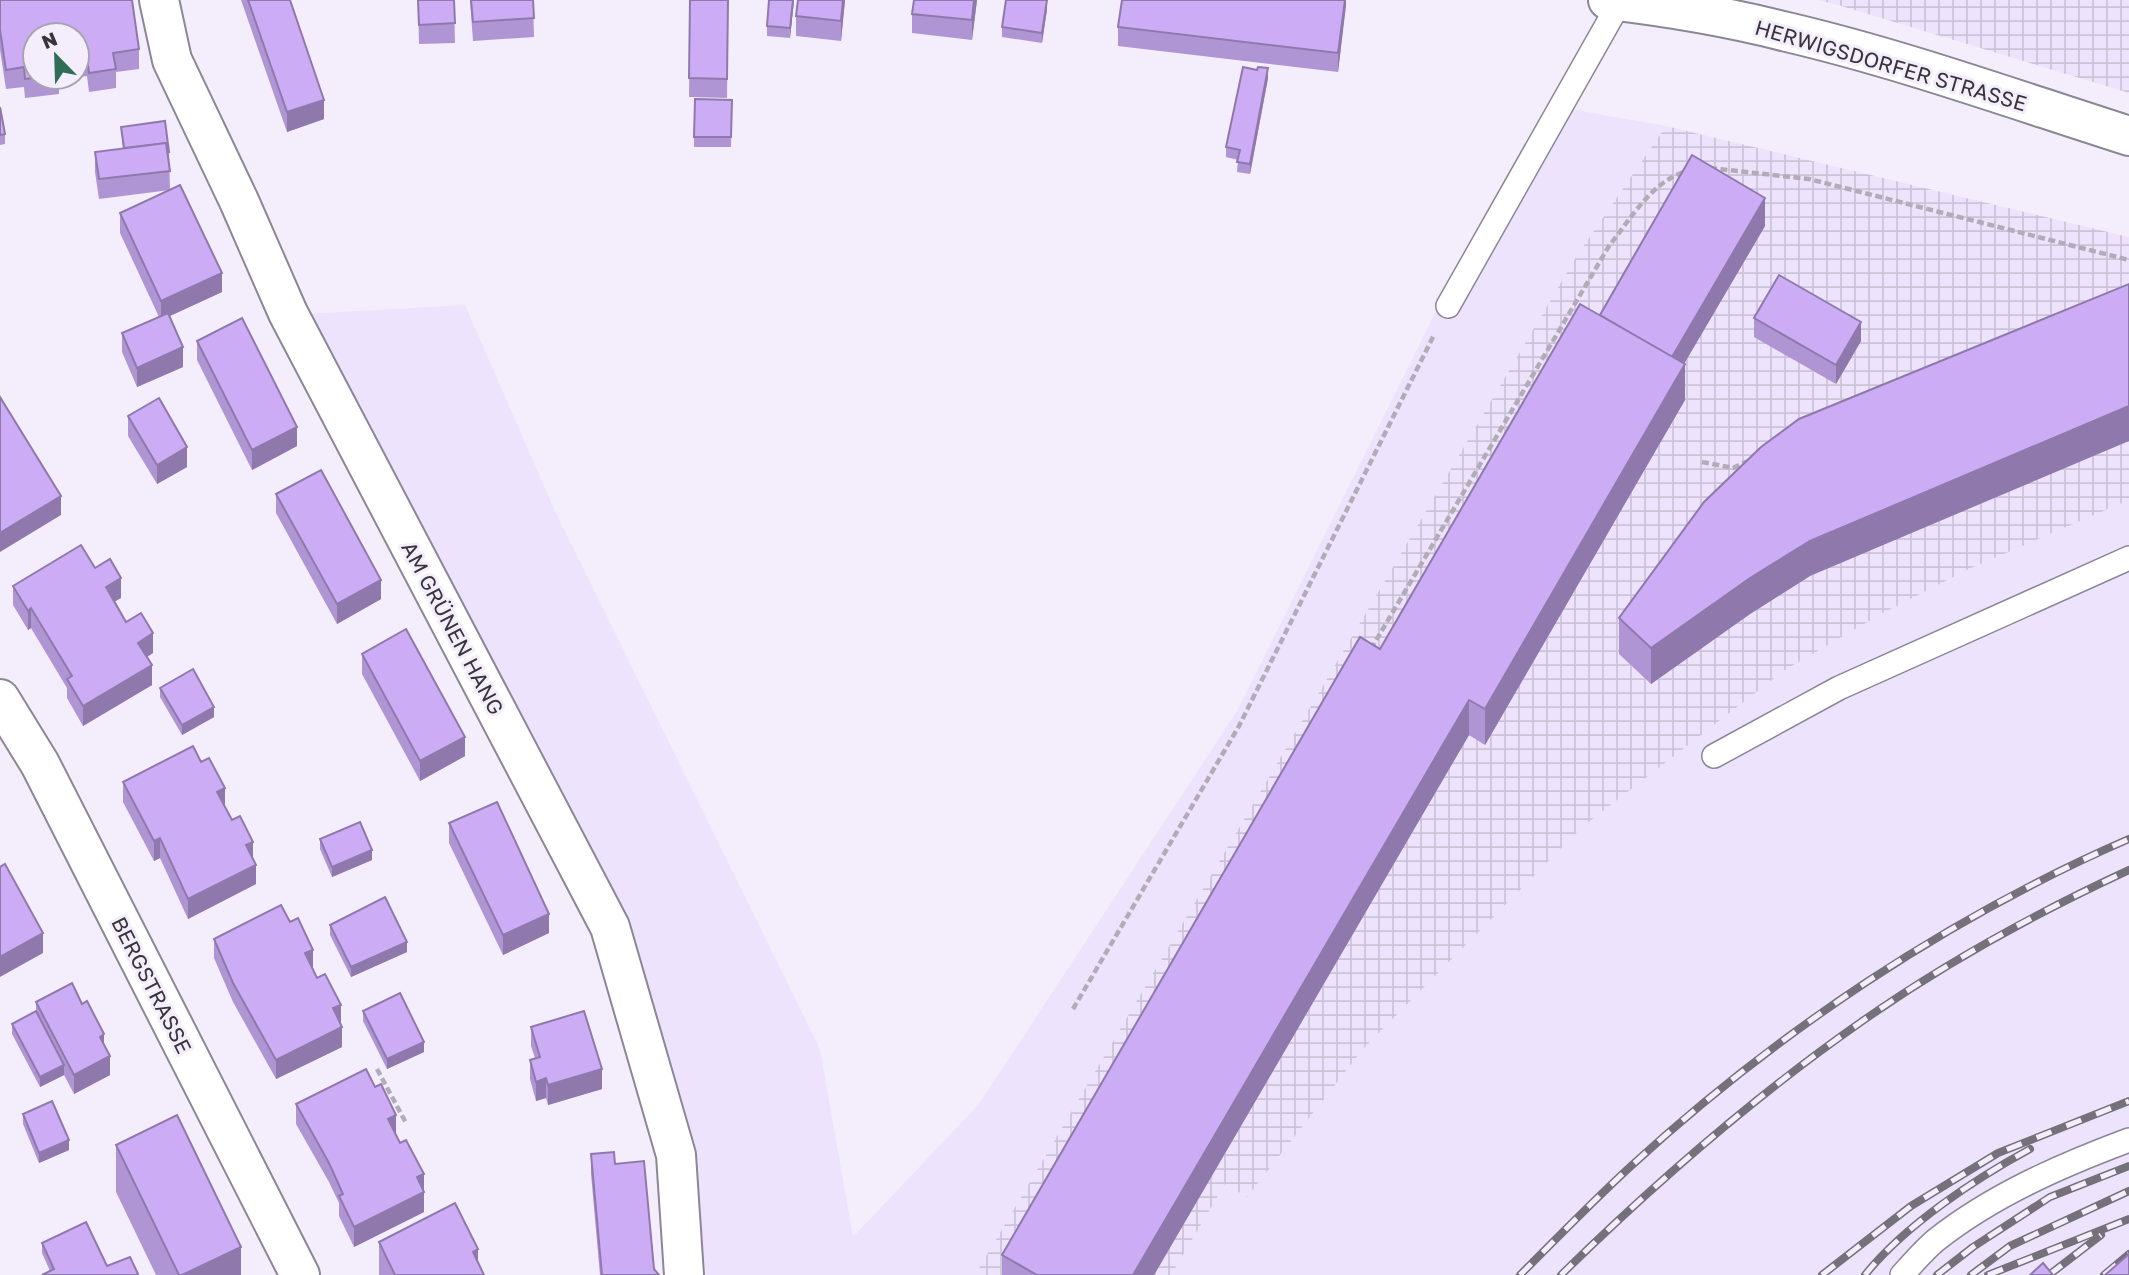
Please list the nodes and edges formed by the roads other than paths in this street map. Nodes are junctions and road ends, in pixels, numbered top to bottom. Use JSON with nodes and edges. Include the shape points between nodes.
{"nodes":[{"id":1,"x":159,"y":0,"type":"edge"},
{"id":2,"x":1617,"y":1,"type":"edge"},
{"id":3,"x":2129,"y":136,"type":"edge"},
{"id":4,"x":1448,"y":306,"type":"road end"},
{"id":5,"x":2129,"y":558,"type":"edge"},
{"id":6,"x":0,"y":699,"type":"edge"},
{"id":7,"x":1714,"y":756,"type":"dead end"},
{"id":8,"x":2129,"y":1140,"type":"edge"},
{"id":9,"x":300,"y":1275,"type":"edge"},
{"id":10,"x":684,"y":1275,"type":"edge"},
{"id":11,"x":1902,"y":1275,"type":"edge"}],
"edges":[{"from":1,"to":10,"type":"street","name":"AM GRÜNEN HANG","via":[[172,60],[288,313],[610,927],[676,1155]]},
{"from":2,"to":3,"type":"street","name":"HERWIGSDORFER STRASSE","via":[[1719,17],[1848,48]]},
{"from":2,"to":4,"type":"lane"},
{"from":5,"to":7,"type":"lane","via":[[1839,688]]},
{"from":6,"to":9,"type":"street","name":"BERGSTRASSE","via":[[40,764]]},
{"from":8,"to":11,"type":"lane","via":[[1993,1200],[1935,1241]]}]}
